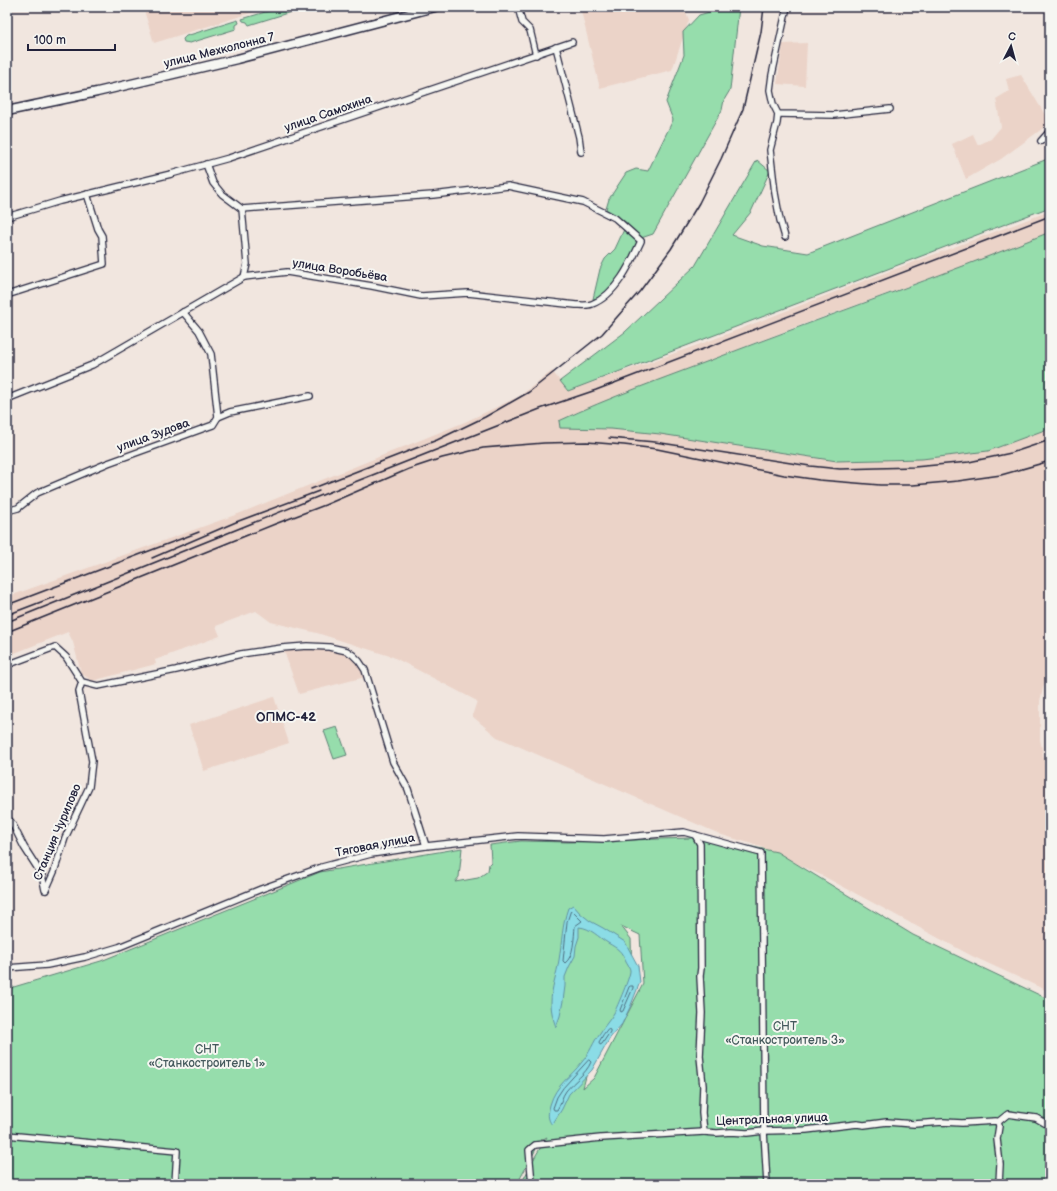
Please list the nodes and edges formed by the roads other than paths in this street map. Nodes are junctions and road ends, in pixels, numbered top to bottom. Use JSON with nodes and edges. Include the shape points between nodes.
{"nodes":[{"id":1,"x":435,"y":7,"type":"edge"},
{"id":2,"x":518,"y":7,"type":"edge"},
{"id":3,"x":787,"y":7,"type":"edge"},
{"id":4,"x":572,"y":42,"type":"dead end"},
{"id":5,"x":556,"y":47,"type":"junction"},
{"id":6,"x":536,"y":55,"type":"junction"},
{"id":7,"x":890,"y":109,"type":"dead end"},
{"id":8,"x":7,"y":111,"type":"edge"},
{"id":9,"x":778,"y":114,"type":"junction"},
{"id":10,"x":1050,"y":131,"type":"edge"},
{"id":11,"x":1041,"y":141,"type":"dead end"},
{"id":12,"x":581,"y":152,"type":"dead end"},
{"id":13,"x":206,"y":164,"type":"junction"},
{"id":14,"x":87,"y":194,"type":"junction"},
{"id":15,"x":242,"y":210,"type":"junction"},
{"id":16,"x":7,"y":217,"type":"edge"},
{"id":17,"x":785,"y":237,"type":"dead end"},
{"id":18,"x":244,"y":277,"type":"junction"},
{"id":19,"x":7,"y":295,"type":"edge"},
{"id":20,"x":183,"y":312,"type":"junction"},
{"id":21,"x":310,"y":396,"type":"dead end"},
{"id":22,"x":7,"y":399,"type":"edge"},
{"id":23,"x":218,"y":417,"type":"junction"},
{"id":24,"x":7,"y":511,"type":"edge"},
{"id":25,"x":7,"y":665,"type":"edge"},
{"id":26,"x":82,"y":682,"type":"junction"},
{"id":27,"x":7,"y":820,"type":"edge"},
{"id":28,"x":695,"y":835,"type":"junction"},
{"id":29,"x":426,"y":846,"type":"junction"},
{"id":30,"x":7,"y":968,"type":"edge"},
{"id":31,"x":997,"y":1121,"type":"junction"},
{"id":32,"x":1050,"y":1126,"type":"edge"},
{"id":33,"x":764,"y":1131,"type":"junction"},
{"id":34,"x":704,"y":1132,"type":"junction"},
{"id":35,"x":7,"y":1135,"type":"edge"},
{"id":36,"x":175,"y":1184,"type":"edge"},
{"id":37,"x":532,"y":1184,"type":"edge"},
{"id":38,"x":767,"y":1184,"type":"edge"},
{"id":39,"x":999,"y":1184,"type":"edge"}],
"edges":[{"from":1,"to":8,"type":"street","name":"улица Мехколонна 7","via":[[237,59]]},
{"from":2,"to":6,"type":"street","via":[[522,22],[530,30]]},
{"from":3,"to":9,"type":"street","via":[[770,90],[772,104]]},
{"from":4,"to":5,"type":"street","name":"улица Самохина"},
{"from":5,"to":6,"type":"street","name":"улица Самохина"},
{"from":5,"to":12,"type":"street"},
{"from":6,"to":13,"type":"street","name":"улица Самохина"},
{"from":7,"to":9,"type":"street","via":[[834,115]]},
{"from":9,"to":17,"type":"street","via":[[770,150],[774,193]]},
{"from":10,"to":11,"type":"street"},
{"from":13,"to":14,"type":"street","name":"улица Самохина"},
{"from":13,"to":15,"type":"street","via":[[213,183]]},
{"from":14,"to":16,"type":"street","name":"улица Самохина"},
{"from":14,"to":19,"type":"street","via":[[102,236],[104,264]]},
{"from":15,"to":18,"type":"street","via":[[247,264]]},
{"from":15,"to":18,"type":"street","name":"улица Воробьёва","via":[[433,195],[508,186],[582,202],[615,218],[641,241],[628,268],[609,294],[591,305],[468,293],[420,296],[287,272]]},
{"from":18,"to":20,"type":"street","name":"улица Воробьёва"},
{"from":20,"to":22,"type":"street","name":"улица Воробьёва","via":[[92,365]]},
{"from":20,"to":23,"type":"street","via":[[199,331],[211,354]]},
{"from":21,"to":23,"type":"street","name":"улица Зудова","via":[[230,412]]},
{"from":23,"to":24,"type":"street","name":"улица Зудова","via":[[213,426],[108,463],[37,493],[18,508]]},
{"from":25,"to":26,"type":"street","via":[[55,647],[66,657]]},
{"from":26,"to":27,"type":"street","name":"Станция Чурилово","via":[[80,691],[92,760],[89,787],[65,838],[46,890],[42,875],[13,825]]},
{"from":26,"to":29,"type":"street","via":[[98,686],[241,654],[282,648],[307,646],[347,651],[354,655],[365,670],[393,762],[408,789]]},
{"from":28,"to":29,"type":"street","name":"Тяговая улица","via":[[684,832],[604,839],[518,836]]},
{"from":28,"to":33,"type":"street","name":"Тяговая улица","via":[[761,853]]},
{"from":28,"to":34,"type":"street","name":"Центральная улица","via":[[700,844],[700,1056]]},
{"from":29,"to":30,"type":"street","name":"Тяговая улица","via":[[371,854],[322,867],[119,947],[92,955],[47,965]]},
{"from":31,"to":32,"type":"street","name":"Центральная улица","via":[[1008,1114],[1036,1118]]},
{"from":31,"to":33,"type":"street","name":"Центральная улица","via":[[914,1124],[887,1122],[806,1130]]},
{"from":31,"to":39,"type":"street"},
{"from":33,"to":34,"type":"street","name":"Центральная улица"},
{"from":33,"to":38,"type":"street"},
{"from":34,"to":37,"type":"street","via":[[535,1145],[529,1150]]},
{"from":35,"to":36,"type":"street","via":[[177,1151]]}]}
